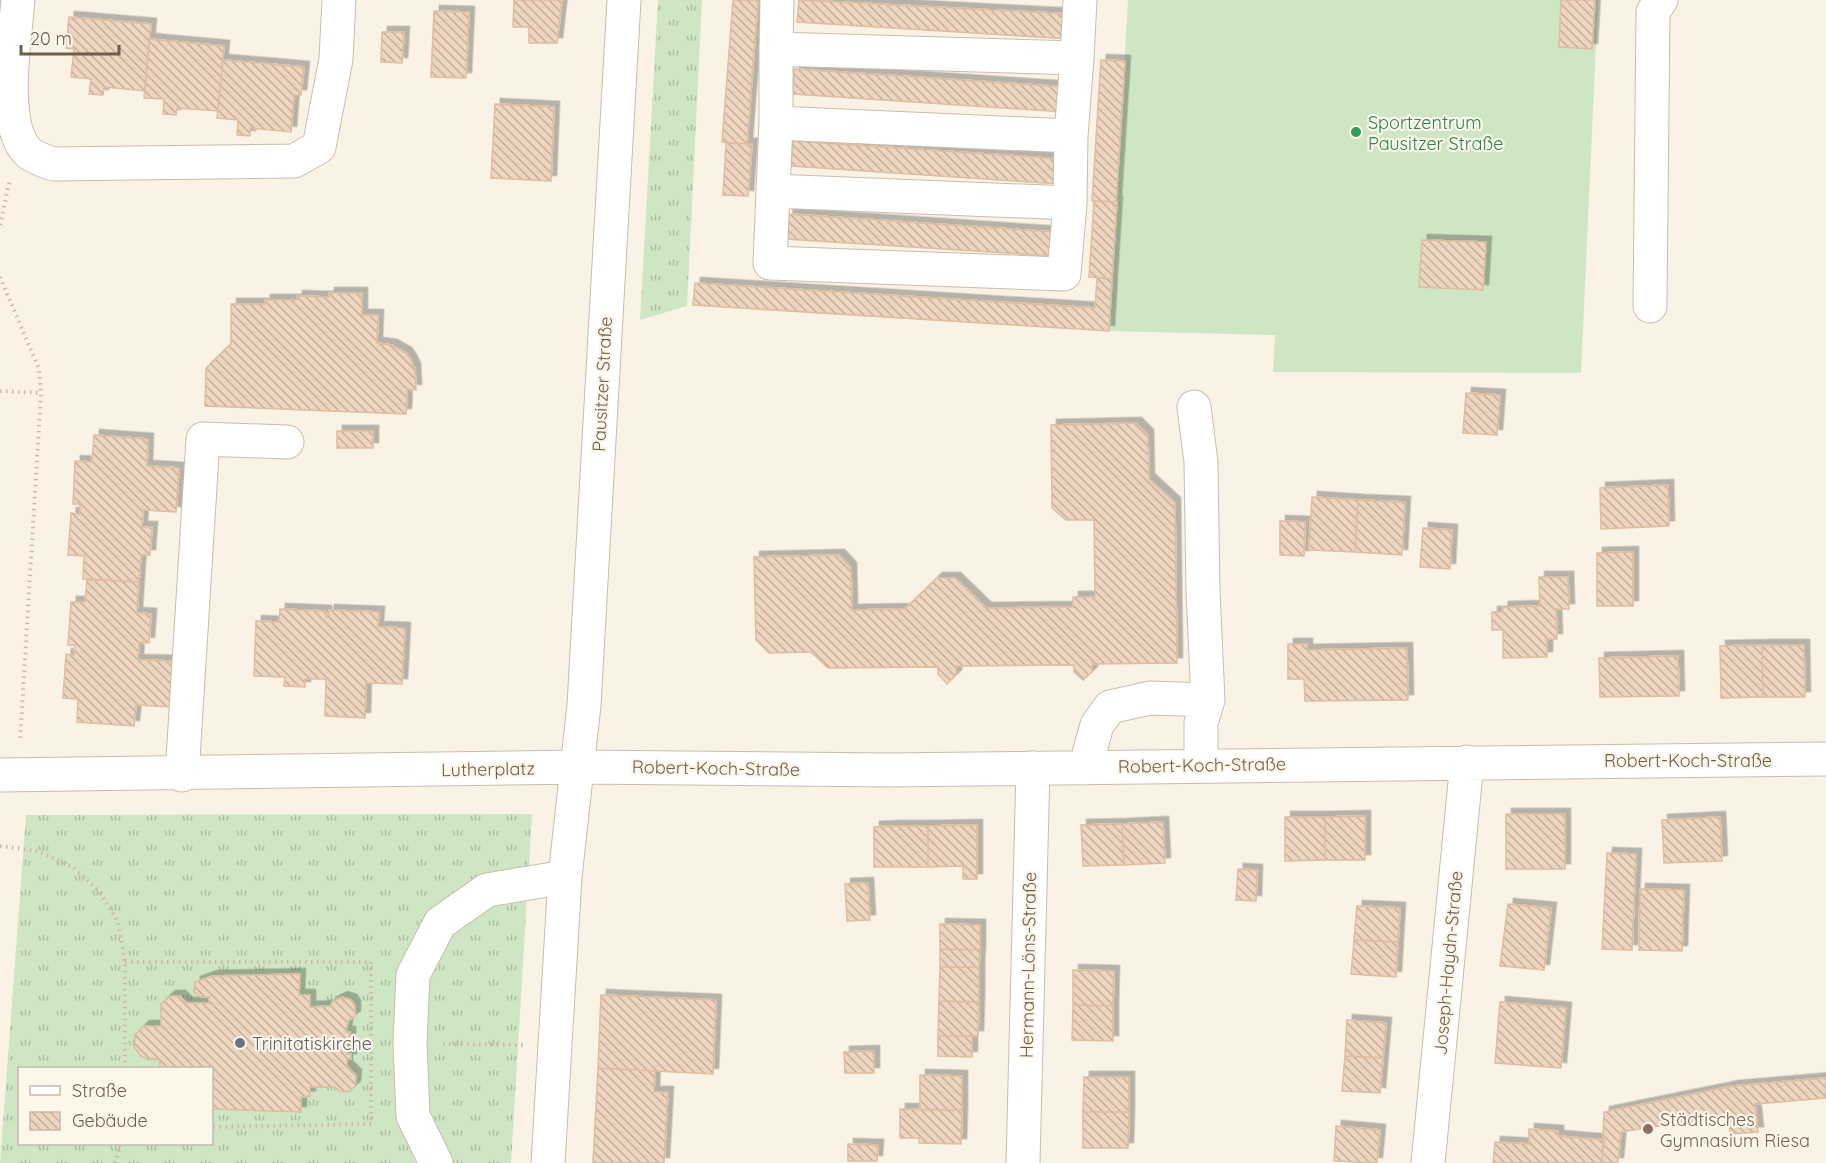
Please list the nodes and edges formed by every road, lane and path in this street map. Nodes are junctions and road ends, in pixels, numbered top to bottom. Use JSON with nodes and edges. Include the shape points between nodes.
{"nodes":[{"id":1,"x":18,"y":0,"type":"edge"},
{"id":2,"x":339,"y":0,"type":"edge"},
{"id":3,"x":624,"y":0,"type":"edge"},
{"id":4,"x":777,"y":0,"type":"edge"},
{"id":5,"x":1080,"y":0,"type":"edge"},
{"id":6,"x":1661,"y":0,"type":"edge"},
{"id":7,"x":776,"y":49,"type":"junction"},
{"id":8,"x":1077,"y":58,"type":"junction"},
{"id":9,"x":776,"y":123,"type":"junction"},
{"id":10,"x":1071,"y":136,"type":"junction"},
{"id":11,"x":773,"y":191,"type":"junction"},
{"id":12,"x":1070,"y":203,"type":"junction"},
{"id":13,"x":0,"y":277,"type":"edge"},
{"id":14,"x":1650,"y":306,"type":"dead end"},
{"id":15,"x":0,"y":391,"type":"edge"},
{"id":16,"x":41,"y":393,"type":"junction"},
{"id":17,"x":1194,"y":406,"type":"dead end"},
{"id":18,"x":287,"y":442,"type":"dead end"},
{"id":19,"x":1208,"y":700,"type":"junction"},
{"id":20,"x":1826,"y":759,"type":"edge"},
{"id":21,"x":1467,"y":762,"type":"junction"},
{"id":22,"x":1201,"y":765,"type":"junction"},
{"id":23,"x":579,"y":767,"type":"junction"},
{"id":24,"x":1033,"y":768,"type":"junction"},
{"id":25,"x":1085,"y":768,"type":"junction"},
{"id":26,"x":182,"y":775,"type":"junction"},
{"id":27,"x":9,"y":776,"type":"edge"},
{"id":28,"x":0,"y":846,"type":"edge"},
{"id":29,"x":565,"y":877,"type":"junction"},
{"id":30,"x":124,"y":962,"type":"junction"},
{"id":31,"x":410,"y":1043,"type":"junction"},
{"id":32,"x":555,"y":1046,"type":"junction"},
{"id":33,"x":125,"y":1067,"type":"edge"},
{"id":34,"x":213,"y":1126,"type":"edge"},
{"id":35,"x":120,"y":1145,"type":"edge"},
{"id":36,"x":116,"y":1163,"type":"edge"},
{"id":37,"x":436,"y":1163,"type":"edge"},
{"id":38,"x":548,"y":1163,"type":"edge"},
{"id":39,"x":1023,"y":1163,"type":"edge"},
{"id":40,"x":1428,"y":1163,"type":"edge"}],
"edges":[{"from":1,"to":2,"type":"street","via":[[9,109],[18,140],[29,153],[53,164],[294,161],[319,147],[336,59]]},
{"from":3,"to":23,"type":"street","name":"Pausitzer Straße"},
{"from":4,"to":7,"type":"street"},
{"from":5,"to":8,"type":"street"},
{"from":6,"to":14,"type":"street","via":[[1653,12]]},
{"from":7,"to":8,"type":"street"},
{"from":7,"to":9,"type":"street"},
{"from":8,"to":10,"type":"street"},
{"from":9,"to":10,"type":"street"},
{"from":9,"to":11,"type":"street"},
{"from":10,"to":12,"type":"street"},
{"from":11,"to":12,"type":"street"},
{"from":11,"to":12,"type":"street","via":[[770,263],[1064,274]]},
{"from":13,"to":16,"type":"path","via":[[39,369]]},
{"from":15,"to":16,"type":"path"},
{"from":16,"to":27,"type":"path"},
{"from":17,"to":19,"type":"street","via":[[1201,462]]},
{"from":18,"to":26,"type":"street","via":[[203,439]]},
{"from":19,"to":22,"type":"street","via":[[1201,723]]},
{"from":19,"to":25,"type":"street","via":[[1150,698],[1110,707],[1097,725]]},
{"from":20,"to":21,"type":"street","name":"Robert-Koch-Straße"},
{"from":21,"to":22,"type":"street","name":"Robert-Koch-Straße"},
{"from":21,"to":40,"type":"street","name":"Joseph-Haydn-Straße"},
{"from":22,"to":25,"type":"street","name":"Robert-Koch-Straße"},
{"from":23,"to":24,"type":"street","name":"Robert-Koch-Straße"},
{"from":23,"to":26,"type":"street","name":"Lutherplatz"},
{"from":23,"to":29,"type":"street"},
{"from":24,"to":25,"type":"street","name":"Robert-Koch-Straße"},
{"from":24,"to":39,"type":"street","name":"Hermann-Löns-Straße"},
{"from":26,"to":27,"type":"street","name":"Lutherplatz"},
{"from":28,"to":30,"type":"path","via":[[38,851],[73,867],[99,891],[118,921]]},
{"from":29,"to":31,"type":"street","via":[[487,890],[440,923],[413,975]]},
{"from":29,"to":32,"type":"street"},
{"from":30,"to":33,"type":"path"},
{"from":30,"to":34,"type":"path","via":[[371,962],[371,1124]]},
{"from":31,"to":32,"type":"path"},
{"from":31,"to":37,"type":"street","via":[[413,1116]]},
{"from":32,"to":38,"type":"street"},
{"from":35,"to":36,"type":"path"}]}
